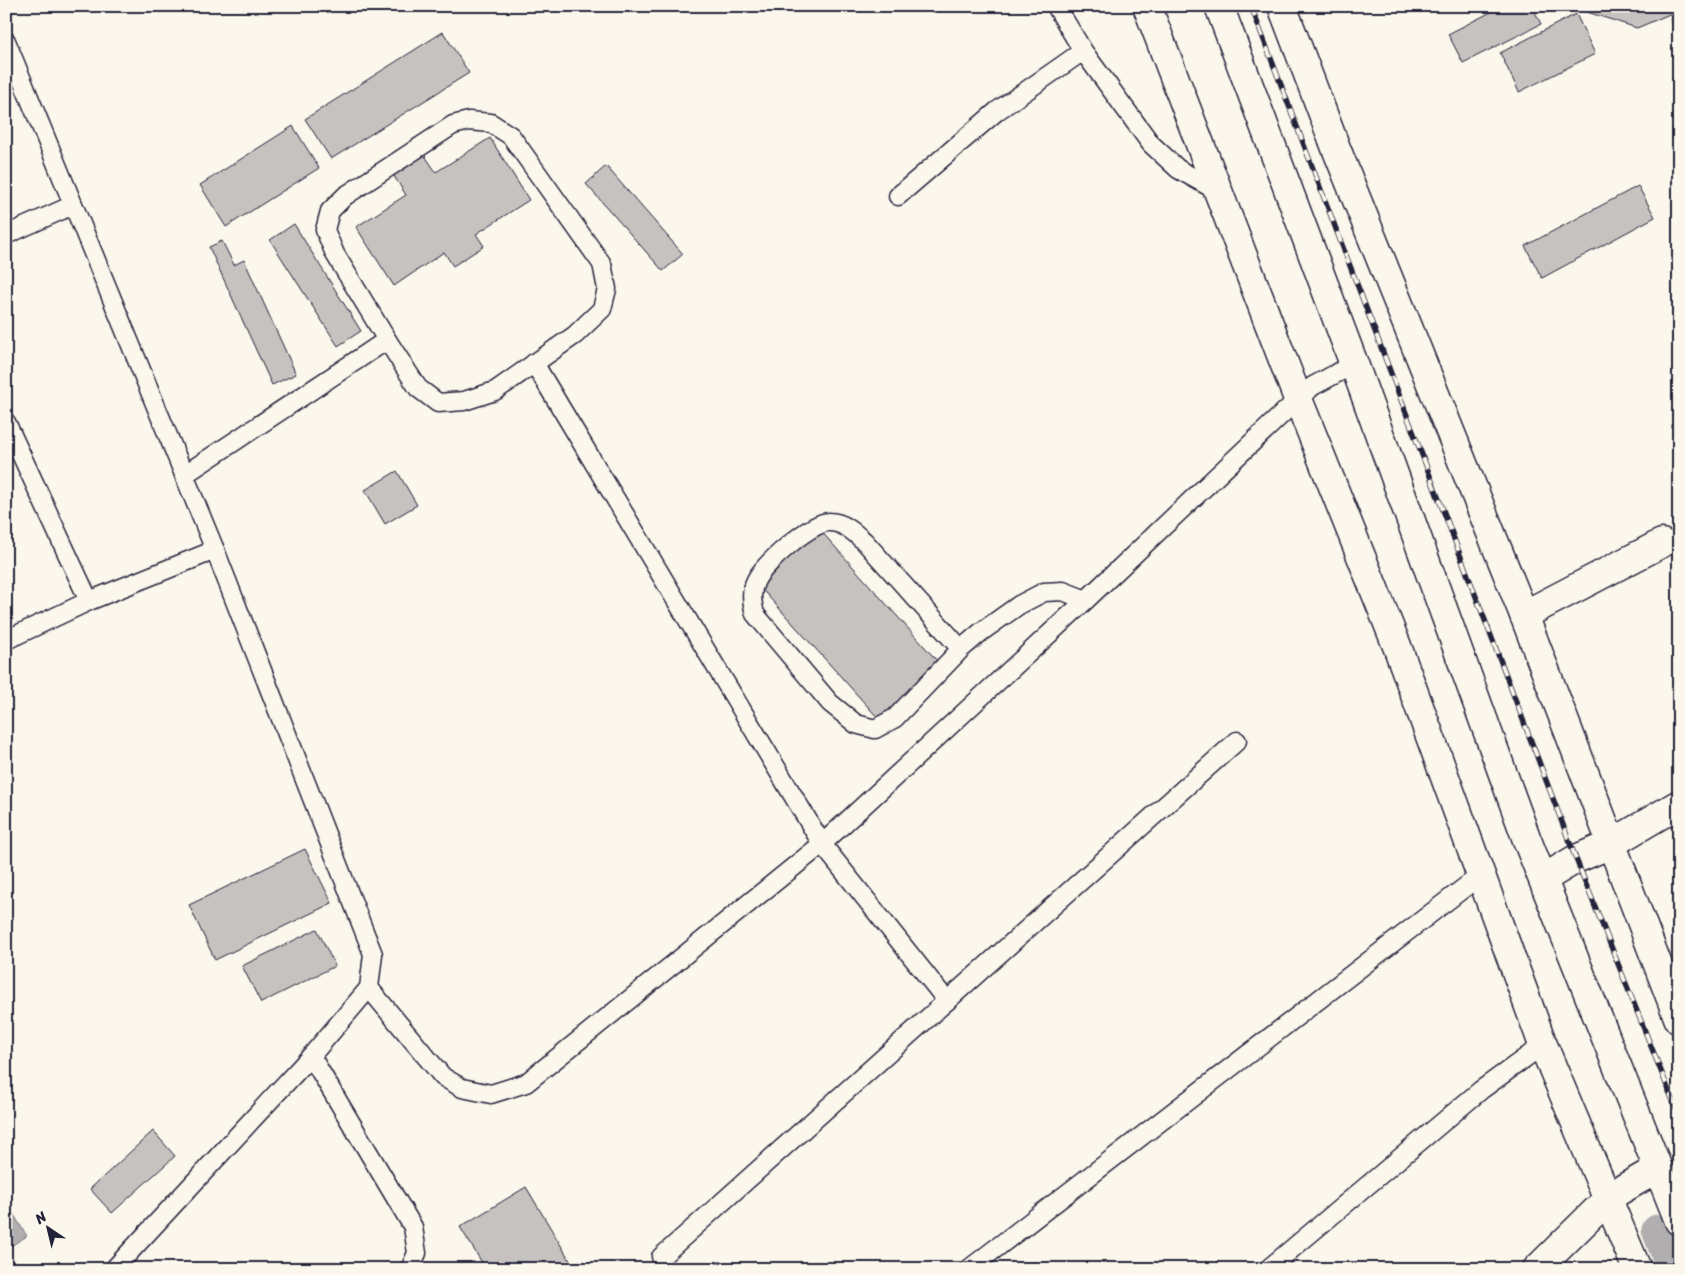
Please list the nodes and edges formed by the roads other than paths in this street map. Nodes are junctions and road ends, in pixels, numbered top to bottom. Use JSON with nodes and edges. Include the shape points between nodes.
{"nodes":[{"id":1,"x":1056,"y":6,"type":"edge"},
{"id":2,"x":1147,"y":6,"type":"edge"},
{"id":3,"x":1219,"y":6,"type":"edge"},
{"id":4,"x":1282,"y":6,"type":"edge"},
{"id":5,"x":6,"y":41,"type":"edge"},
{"id":6,"x":1083,"y":51,"type":"junction"},
{"id":7,"x":1219,"y":192,"type":"junction"},
{"id":8,"x":898,"y":196,"type":"dead end"},
{"id":9,"x":73,"y":205,"type":"junction"},
{"id":10,"x":6,"y":236,"type":"edge"},
{"id":11,"x":387,"y":340,"type":"junction"},
{"id":12,"x":534,"y":363,"type":"junction"},
{"id":13,"x":1346,"y":368,"type":"junction"},
{"id":14,"x":1306,"y":393,"type":"junction"},
{"id":15,"x":6,"y":422,"type":"edge"},
{"id":16,"x":184,"y":475,"type":"junction"},
{"id":17,"x":1662,"y":543,"type":"dead end"},
{"id":18,"x":215,"y":550,"type":"junction"},
{"id":19,"x":1086,"y":600,"type":"junction"},
{"id":20,"x":89,"y":601,"type":"junction"},
{"id":21,"x":1524,"y":614,"type":"junction"},
{"id":22,"x":6,"y":640,"type":"edge"},
{"id":23,"x":961,"y":649,"type":"junction"},
{"id":24,"x":1237,"y":741,"type":"dead end"},
{"id":25,"x":1679,"y":804,"type":"edge"},
{"id":26,"x":822,"y":844,"type":"junction"},
{"id":27,"x":1610,"y":844,"type":"junction"},
{"id":28,"x":1482,"y":874,"type":"junction"},
{"id":29,"x":1543,"y":879,"type":"junction"},
{"id":30,"x":369,"y":988,"type":"junction"},
{"id":31,"x":947,"y":1001,"type":"junction"},
{"id":32,"x":1679,"y":1020,"type":"edge"},
{"id":33,"x":1543,"y":1045,"type":"junction"},
{"id":34,"x":310,"y":1056,"type":"junction"},
{"id":35,"x":1654,"y":1171,"type":"junction"},
{"id":36,"x":1613,"y":1195,"type":"junction"},
{"id":37,"x":1679,"y":1221,"type":"edge"},
{"id":38,"x":661,"y":1257,"type":"dead end"},
{"id":39,"x":114,"y":1269,"type":"edge"},
{"id":40,"x":410,"y":1269,"type":"edge"},
{"id":41,"x":969,"y":1269,"type":"edge"},
{"id":42,"x":1268,"y":1269,"type":"edge"},
{"id":43,"x":1538,"y":1269,"type":"edge"},
{"id":44,"x":1637,"y":1269,"type":"edge"}],
"edges":[{"from":1,"to":6,"type":"lane"},
{"from":2,"to":7,"type":"street"},
{"from":3,"to":13,"type":"street"},
{"from":4,"to":21,"type":"street"},
{"from":5,"to":9,"type":"lane"},
{"from":6,"to":7,"type":"lane","via":[[1151,144],[1178,169]]},
{"from":6,"to":8,"type":"lane","via":[[997,111]]},
{"from":7,"to":14,"type":"street"},
{"from":9,"to":10,"type":"lane"},
{"from":9,"to":16,"type":"lane"},
{"from":11,"to":12,"type":"lane","via":[[418,388],[438,402],[464,401],[495,390]]},
{"from":11,"to":12,"type":"lane","via":[[335,254],[325,230],[330,211],[345,196],[453,125],[469,121],[491,123],[511,136],[602,264],[607,289],[602,309],[575,335]]},
{"from":11,"to":16,"type":"lane"},
{"from":12,"to":26,"type":"lane"},
{"from":13,"to":14,"type":"lane"},
{"from":13,"to":29,"type":"street"},
{"from":14,"to":19,"type":"lane"},
{"from":14,"to":28,"type":"street"},
{"from":15,"to":20,"type":"lane"},
{"from":16,"to":18,"type":"lane"},
{"from":17,"to":21,"type":"street"},
{"from":18,"to":20,"type":"lane"},
{"from":18,"to":30,"type":"lane","via":[[373,954]]},
{"from":19,"to":23,"type":"lane","via":[[1063,591],[1044,592],[1019,605]]},
{"from":19,"to":26,"type":"lane"},
{"from":20,"to":22,"type":"lane"},
{"from":21,"to":27,"type":"street"},
{"from":23,"to":23,"type":"lane","via":[[850,528],[829,522],[808,530],[767,564],[755,580],[751,598],[755,614],[830,703],[856,724],[875,729],[895,718]]},
{"from":24,"to":31,"type":"lane"},
{"from":25,"to":27,"type":"street"},
{"from":26,"to":30,"type":"lane","via":[[526,1083],[491,1094],[462,1088],[443,1077]]},
{"from":26,"to":31,"type":"lane"},
{"from":27,"to":29,"type":"street"},
{"from":27,"to":32,"type":"street"},
{"from":28,"to":33,"type":"street"},
{"from":28,"to":41,"type":"lane"},
{"from":29,"to":35,"type":"street"},
{"from":30,"to":34,"type":"lane"},
{"from":31,"to":38,"type":"lane"},
{"from":33,"to":36,"type":"street"},
{"from":33,"to":42,"type":"lane","via":[[1481,1090]]},
{"from":34,"to":39,"type":"lane"},
{"from":34,"to":40,"type":"lane","via":[[413,1227],[417,1253]]},
{"from":35,"to":36,"type":"street"},
{"from":35,"to":37,"type":"street"},
{"from":36,"to":43,"type":"street"},
{"from":36,"to":44,"type":"street"}]}
